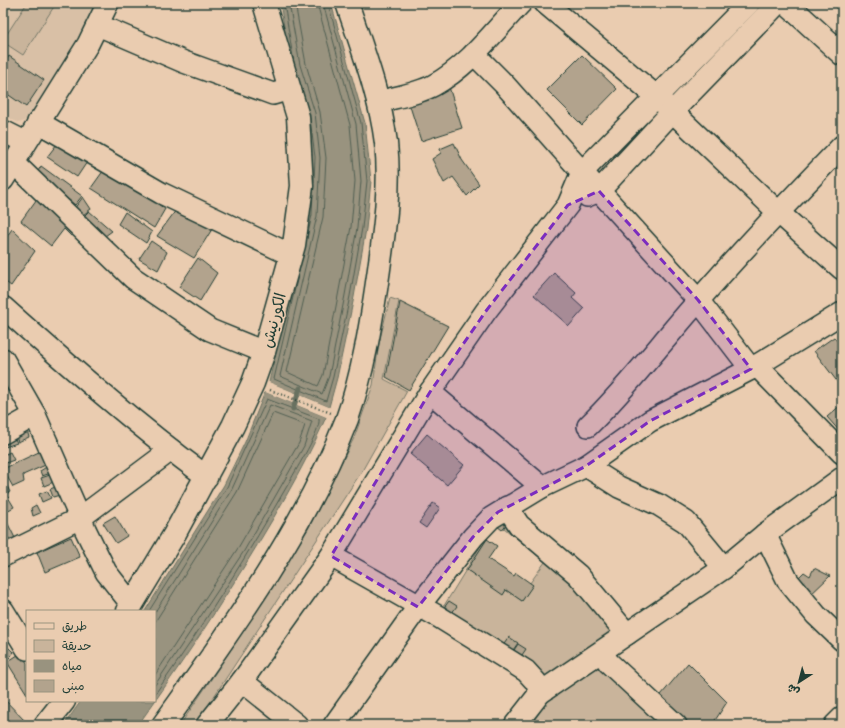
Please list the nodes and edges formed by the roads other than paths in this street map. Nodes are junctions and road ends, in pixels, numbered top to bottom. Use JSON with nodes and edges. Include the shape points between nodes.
{"nodes":[{"id":1,"x":108,"y":3,"type":"edge"},
{"id":2,"x":264,"y":3,"type":"edge"},
{"id":3,"x":347,"y":3,"type":"edge"},
{"id":4,"x":522,"y":3,"type":"edge"},
{"id":5,"x":545,"y":3,"type":"edge"},
{"id":6,"x":749,"y":3,"type":"edge"},
{"id":7,"x":778,"y":3,"type":"edge"},
{"id":8,"x":786,"y":3,"type":"edge"},
{"id":9,"x":98,"y":25,"type":"junction"},
{"id":10,"x":474,"y":54,"type":"junction"},
{"id":11,"x":842,"y":54,"type":"edge"},
{"id":12,"x":290,"y":90,"type":"junction"},
{"id":13,"x":656,"y":96,"type":"junction"},
{"id":14,"x":378,"y":102,"type":"junction"},
{"id":15,"x":673,"y":112,"type":"junction"},
{"id":16,"x":38,"y":122,"type":"junction"},
{"id":17,"x":3,"y":131,"type":"edge"},
{"id":18,"x":25,"y":142,"type":"junction"},
{"id":19,"x":842,"y":146,"type":"edge"},
{"id":20,"x":8,"y":171,"type":"edge"},
{"id":21,"x":582,"y":172,"type":"junction"},
{"id":22,"x":599,"y":191,"type":"junction"},
{"id":23,"x":568,"y":206,"type":"junction"},
{"id":24,"x":778,"y":212,"type":"junction"},
{"id":25,"x":291,"y":255,"type":"junction"},
{"id":26,"x":842,"y":268,"type":"edge"},
{"id":27,"x":698,"y":300,"type":"junction"},
{"id":28,"x":3,"y":307,"type":"edge"},
{"id":29,"x":842,"y":313,"type":"edge"},
{"id":30,"x":264,"y":352,"type":"junction"},
{"id":31,"x":3,"y":359,"type":"edge"},
{"id":32,"x":754,"y":367,"type":"junction"},
{"id":33,"x":430,"y":392,"type":"junction"},
{"id":34,"x":35,"y":415,"type":"junction"},
{"id":35,"x":588,"y":426,"type":"dead end"},
{"id":36,"x":3,"y":433,"type":"edge"},
{"id":37,"x":171,"y":450,"type":"junction"},
{"id":38,"x":842,"y":452,"type":"edge"},
{"id":39,"x":586,"y":466,"type":"junction"},
{"id":40,"x":207,"y":477,"type":"junction"},
{"id":41,"x":842,"y":478,"type":"edge"},
{"id":42,"x":542,"y":487,"type":"junction"},
{"id":43,"x":507,"y":507,"type":"junction"},
{"id":44,"x":80,"y":518,"type":"junction"},
{"id":45,"x":765,"y":534,"type":"junction"},
{"id":46,"x":3,"y":556,"type":"edge"},
{"id":47,"x":330,"y":556,"type":"junction"},
{"id":48,"x":724,"y":568,"type":"junction"},
{"id":49,"x":418,"y":607,"type":"junction"},
{"id":50,"x":130,"y":608,"type":"edge"},
{"id":51,"x":3,"y":610,"type":"edge"},
{"id":52,"x":627,"y":634,"type":"junction"},
{"id":53,"x":842,"y":640,"type":"edge"},
{"id":54,"x":26,"y":647,"type":"edge"},
{"id":55,"x":602,"y":653,"type":"junction"},
{"id":56,"x":242,"y":681,"type":"junction"},
{"id":57,"x":540,"y":693,"type":"junction"},
{"id":58,"x":62,"y":702,"type":"edge"},
{"id":59,"x":842,"y":718,"type":"edge"},
{"id":60,"x":45,"y":725,"type":"edge"},
{"id":61,"x":163,"y":725,"type":"edge"},
{"id":62,"x":207,"y":725,"type":"edge"},
{"id":63,"x":297,"y":725,"type":"edge"},
{"id":64,"x":334,"y":725,"type":"edge"},
{"id":65,"x":515,"y":725,"type":"edge"},
{"id":66,"x":676,"y":725,"type":"edge"},
{"id":67,"x":835,"y":725,"type":"edge"}],
"edges":[{"from":1,"to":9,"type":"street"},
{"from":2,"to":12,"type":"main road","name":"الكورنيش"},
{"from":3,"to":14,"type":"main road"},
{"from":4,"to":10,"type":"street"},
{"from":5,"to":13,"type":"street"},
{"from":6,"to":13,"type":"street"},
{"from":7,"to":15,"type":"street"},
{"from":8,"to":11,"type":"main road"},
{"from":9,"to":12,"type":"street","via":[[184,62],[273,94]]},
{"from":9,"to":16,"type":"street"},
{"from":10,"to":14,"type":"street","via":[[434,86]]},
{"from":10,"to":21,"type":"street"},
{"from":12,"to":25,"type":"main road","name":"الكورنيش","via":[[298,117],[302,186]]},
{"from":13,"to":15,"type":"street"},
{"from":13,"to":21,"type":"street"},
{"from":14,"to":61,"type":"main road","via":[[386,143],[388,177],[383,240],[365,350],[346,419],[295,527],[242,612]]},
{"from":15,"to":22,"type":"street"},
{"from":15,"to":24,"type":"street"},
{"from":16,"to":18,"type":"street"},
{"from":16,"to":25,"type":"street","via":[[161,192]]},
{"from":17,"to":18,"type":"street"},
{"from":18,"to":20,"type":"street"},
{"from":19,"to":24,"type":"street"},
{"from":20,"to":30,"type":"street","via":[[133,278],[210,330]]},
{"from":21,"to":22,"type":"street"},
{"from":21,"to":23,"type":"street"},
{"from":22,"to":23,"type":"street"},
{"from":22,"to":27,"type":"street"},
{"from":23,"to":33,"type":"street","via":[[486,312]]},
{"from":24,"to":26,"type":"street"},
{"from":24,"to":27,"type":"street"},
{"from":25,"to":30,"type":"main road","name":"الكورنيش"},
{"from":27,"to":32,"type":"street"},
{"from":27,"to":35,"type":"street","via":[[618,396]]},
{"from":28,"to":37,"type":"street","via":[[83,379]]},
{"from":29,"to":32,"type":"street"},
{"from":30,"to":40,"type":"main road","name":"الكورنيش","via":[[240,412]]},
{"from":31,"to":34,"type":"street"},
{"from":32,"to":38,"type":"street"},
{"from":32,"to":39,"type":"street","via":[[650,421]]},
{"from":33,"to":42,"type":"street"},
{"from":33,"to":47,"type":"street"},
{"from":34,"to":36,"type":"street"},
{"from":34,"to":44,"type":"street"},
{"from":37,"to":40,"type":"street"},
{"from":37,"to":44,"type":"street"},
{"from":39,"to":42,"type":"street"},
{"from":39,"to":48,"type":"street","via":[[686,522]]},
{"from":40,"to":50,"type":"main road","name":"الكورنيش"},
{"from":41,"to":45,"type":"street"},
{"from":42,"to":43,"type":"street"},
{"from":43,"to":49,"type":"street","via":[[483,525]]},
{"from":43,"to":52,"type":"street","via":[[519,525],[578,575]]},
{"from":44,"to":46,"type":"street"},
{"from":44,"to":50,"type":"street","via":[[106,572]]},
{"from":45,"to":48,"type":"street"},
{"from":45,"to":53,"type":"street","via":[[788,581],[816,615]]},
{"from":47,"to":49,"type":"street"},
{"from":47,"to":56,"type":"street"},
{"from":48,"to":52,"type":"street"},
{"from":49,"to":57,"type":"street","via":[[439,617],[526,671],[536,682]]},
{"from":49,"to":64,"type":"street"},
{"from":51,"to":54,"type":"street"},
{"from":52,"to":55,"type":"street"},
{"from":55,"to":57,"type":"street"},
{"from":55,"to":66,"type":"street"},
{"from":56,"to":62,"type":"street"},
{"from":56,"to":63,"type":"street"},
{"from":57,"to":65,"type":"street"},
{"from":58,"to":60,"type":"main road"},
{"from":59,"to":67,"type":"street"}]}
